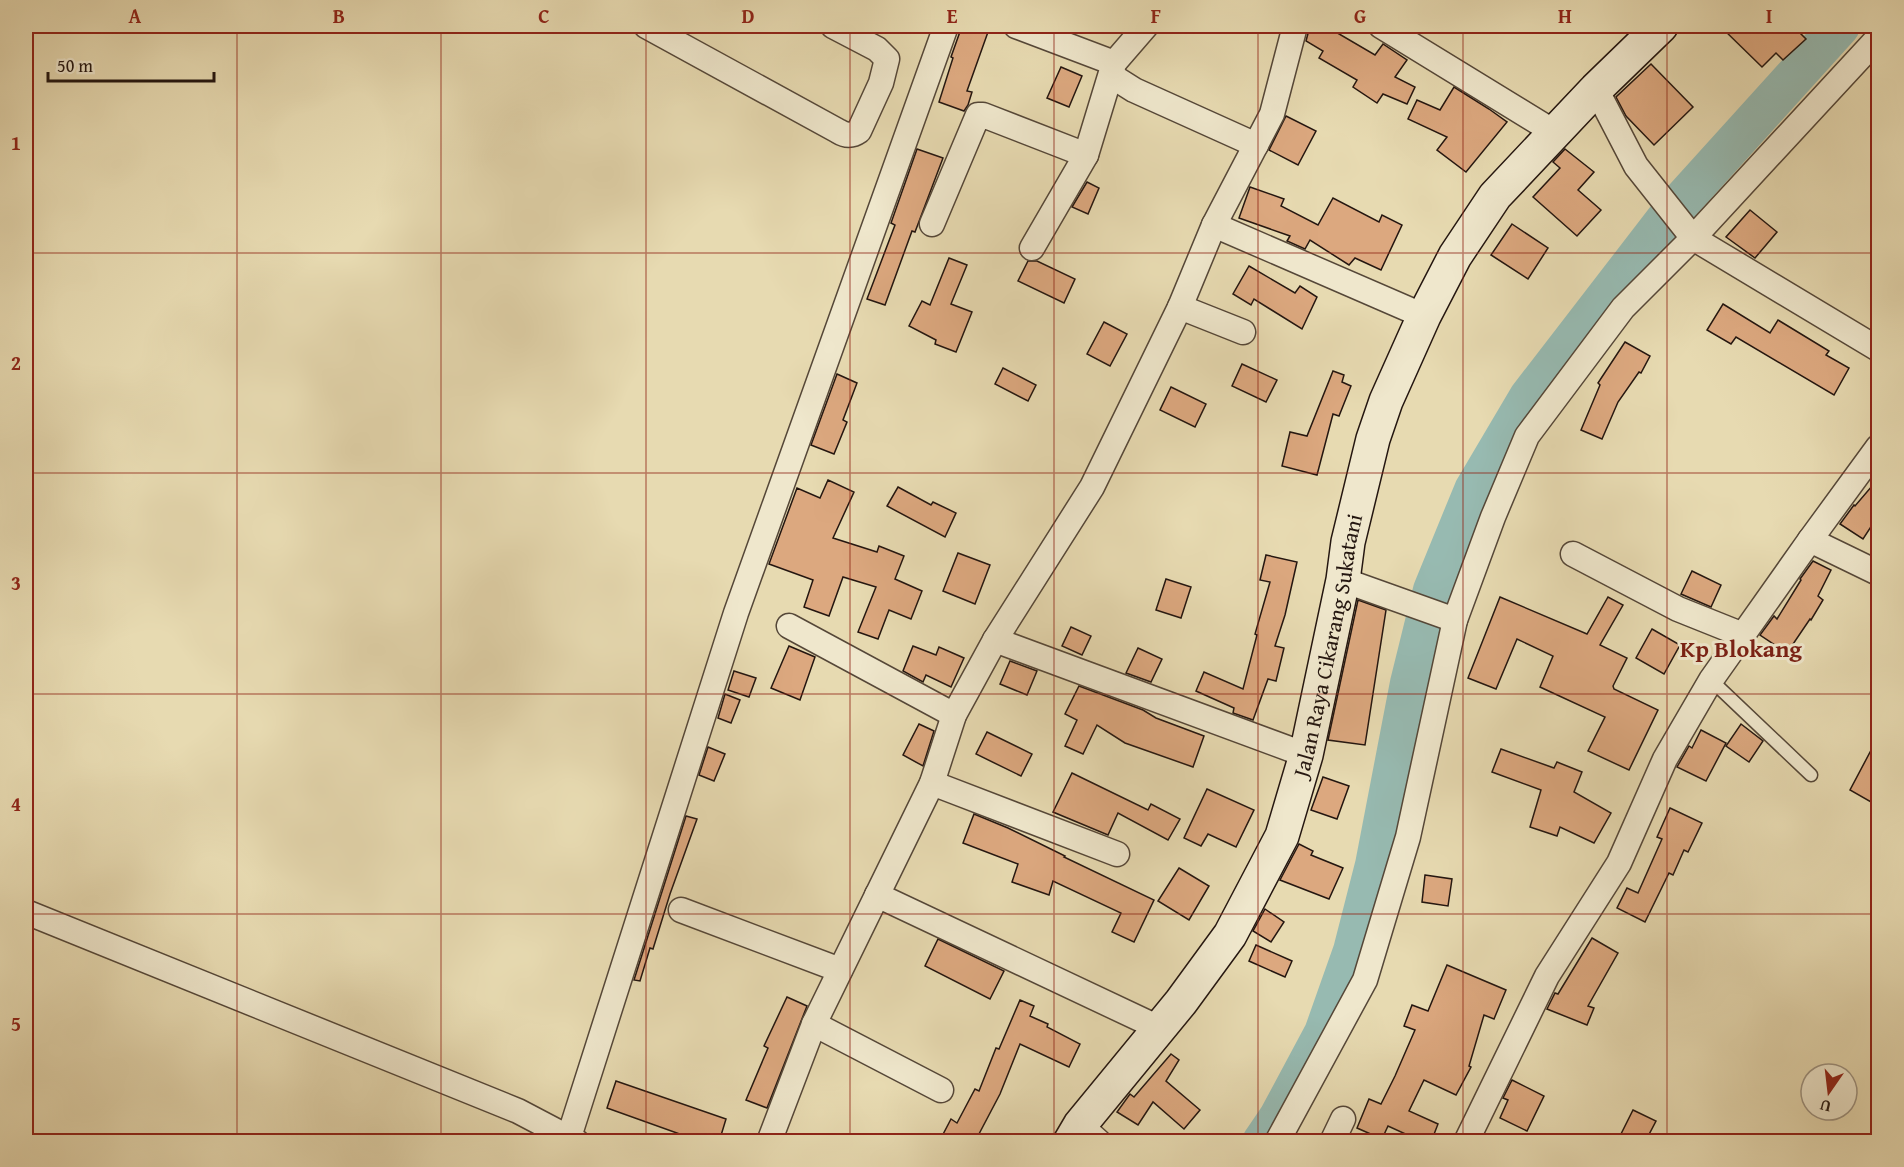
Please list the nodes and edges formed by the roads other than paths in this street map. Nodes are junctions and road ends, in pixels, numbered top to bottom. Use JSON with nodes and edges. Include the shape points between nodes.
{"nodes":[{"id":1,"x":646,"y":26,"type":"edge"},
{"id":2,"x":833,"y":26,"type":"edge"},
{"id":3,"x":946,"y":26,"type":"edge"},
{"id":4,"x":1016,"y":26,"type":"edge"},
{"id":5,"x":1146,"y":26,"type":"edge"},
{"id":6,"x":1295,"y":26,"type":"edge"},
{"id":7,"x":1381,"y":26,"type":"edge"},
{"id":8,"x":1662,"y":26,"type":"edge"},
{"id":9,"x":1878,"y":38,"type":"edge"},
{"id":10,"x":1113,"y":66,"type":"junction"},
{"id":11,"x":1596,"y":89,"type":"junction"},
{"id":12,"x":1554,"y":132,"type":"junction"},
{"id":13,"x":1256,"y":145,"type":"junction"},
{"id":14,"x":1086,"y":155,"type":"junction"},
{"id":15,"x":932,"y":224,"type":"dead end"},
{"id":16,"x":1214,"y":225,"type":"junction"},
{"id":17,"x":1687,"y":231,"type":"junction"},
{"id":18,"x":1032,"y":248,"type":"dead end"},
{"id":19,"x":1180,"y":307,"type":"junction"},
{"id":20,"x":1424,"y":316,"type":"junction"},
{"id":21,"x":1243,"y":332,"type":"dead end"},
{"id":22,"x":1878,"y":349,"type":"edge"},
{"id":23,"x":1878,"y":447,"type":"edge"},
{"id":24,"x":1810,"y":540,"type":"junction"},
{"id":25,"x":1573,"y":554,"type":"dead end"},
{"id":26,"x":1878,"y":573,"type":"edge"},
{"id":27,"x":1342,"y":580,"type":"junction"},
{"id":28,"x":1450,"y":618,"type":"junction"},
{"id":29,"x":789,"y":626,"type":"dead end"},
{"id":30,"x":1743,"y":635,"type":"junction"},
{"id":31,"x":995,"y":639,"type":"junction"},
{"id":32,"x":1711,"y":680,"type":"junction"},
{"id":33,"x":954,"y":715,"type":"junction"},
{"id":34,"x":1306,"y":755,"type":"junction"},
{"id":35,"x":1811,"y":775,"type":"dead end"},
{"id":36,"x":932,"y":783,"type":"junction"},
{"id":37,"x":1117,"y":854,"type":"dead end"},
{"id":38,"x":878,"y":895,"type":"junction"},
{"id":39,"x":681,"y":910,"type":"dead end"},
{"id":40,"x":26,"y":912,"type":"edge"},
{"id":41,"x":840,"y":970,"type":"junction"},
{"id":42,"x":814,"y":1024,"type":"junction"},
{"id":43,"x":1159,"y":1028,"type":"junction"},
{"id":44,"x":941,"y":1090,"type":"dead end"},
{"id":45,"x":1343,"y":1119,"type":"dead end"},
{"id":46,"x":1083,"y":1136,"type":"edge"},
{"id":47,"x":569,"y":1137,"type":"edge"},
{"id":48,"x":769,"y":1142,"type":"edge"},
{"id":49,"x":1277,"y":1142,"type":"edge"},
{"id":50,"x":1332,"y":1142,"type":"edge"},
{"id":51,"x":1466,"y":1142,"type":"edge"}],
"edges":[{"from":1,"to":2,"type":"street","via":[[838,131],[853,135],[859,131],[881,83],[887,59],[877,49]]},
{"from":3,"to":47,"type":"street","via":[[736,612]]},
{"from":4,"to":10,"type":"street"},
{"from":5,"to":10,"type":"street"},
{"from":6,"to":13,"type":"street","via":[[1272,114]]},
{"from":7,"to":12,"type":"street"},
{"from":8,"to":11,"type":"main road","name":"Jalan Raya Cikarang Sukatani"},
{"from":9,"to":17,"type":"street"},
{"from":10,"to":13,"type":"street","via":[[1115,78],[1134,90]]},
{"from":10,"to":14,"type":"street"},
{"from":11,"to":12,"type":"main road","name":"Jalan Raya Cikarang Sukatani"},
{"from":11,"to":17,"type":"street","via":[[1636,166]]},
{"from":12,"to":20,"type":"main road","name":"Jalan Raya Cikarang Sukatani","via":[[1495,196],[1455,256]]},
{"from":13,"to":16,"type":"street"},
{"from":14,"to":15,"type":"street","via":[[978,116]]},
{"from":14,"to":18,"type":"street"},
{"from":16,"to":19,"type":"street"},
{"from":16,"to":20,"type":"street"},
{"from":17,"to":22,"type":"street"},
{"from":17,"to":28,"type":"street","via":[[1623,308],[1527,436]]},
{"from":19,"to":21,"type":"street"},
{"from":19,"to":31,"type":"street","via":[[1092,487]]},
{"from":20,"to":27,"type":"main road","name":"Jalan Raya Cikarang Sukatani","via":[[1373,439]]},
{"from":23,"to":24,"type":"street"},
{"from":24,"to":26,"type":"street"},
{"from":24,"to":30,"type":"street"},
{"from":25,"to":30,"type":"street","via":[[1678,609]]},
{"from":27,"to":28,"type":"street"},
{"from":27,"to":34,"type":"main road","name":"Jalan Raya Cikarang Sukatani"},
{"from":28,"to":49,"type":"street","via":[[1408,837],[1365,980]]},
{"from":29,"to":33,"type":"street"},
{"from":30,"to":32,"type":"street"},
{"from":31,"to":33,"type":"street"},
{"from":31,"to":34,"type":"street"},
{"from":32,"to":35,"type":"lane"},
{"from":32,"to":51,"type":"street","via":[[1665,759],[1619,863],[1547,976]]},
{"from":33,"to":36,"type":"street"},
{"from":34,"to":43,"type":"main road","name":"Jalan Raya Cikarang Sukatani","via":[[1282,836],[1254,893],[1230,935]]},
{"from":36,"to":37,"type":"street"},
{"from":36,"to":38,"type":"street"},
{"from":38,"to":41,"type":"street"},
{"from":38,"to":43,"type":"street"},
{"from":39,"to":41,"type":"street"},
{"from":40,"to":47,"type":"street","via":[[518,1111]]},
{"from":41,"to":42,"type":"street"},
{"from":42,"to":44,"type":"street"},
{"from":42,"to":48,"type":"street"},
{"from":43,"to":46,"type":"main road","name":"Jalan Raya Cikarang Sukatani"},
{"from":45,"to":50,"type":"street"}]}
